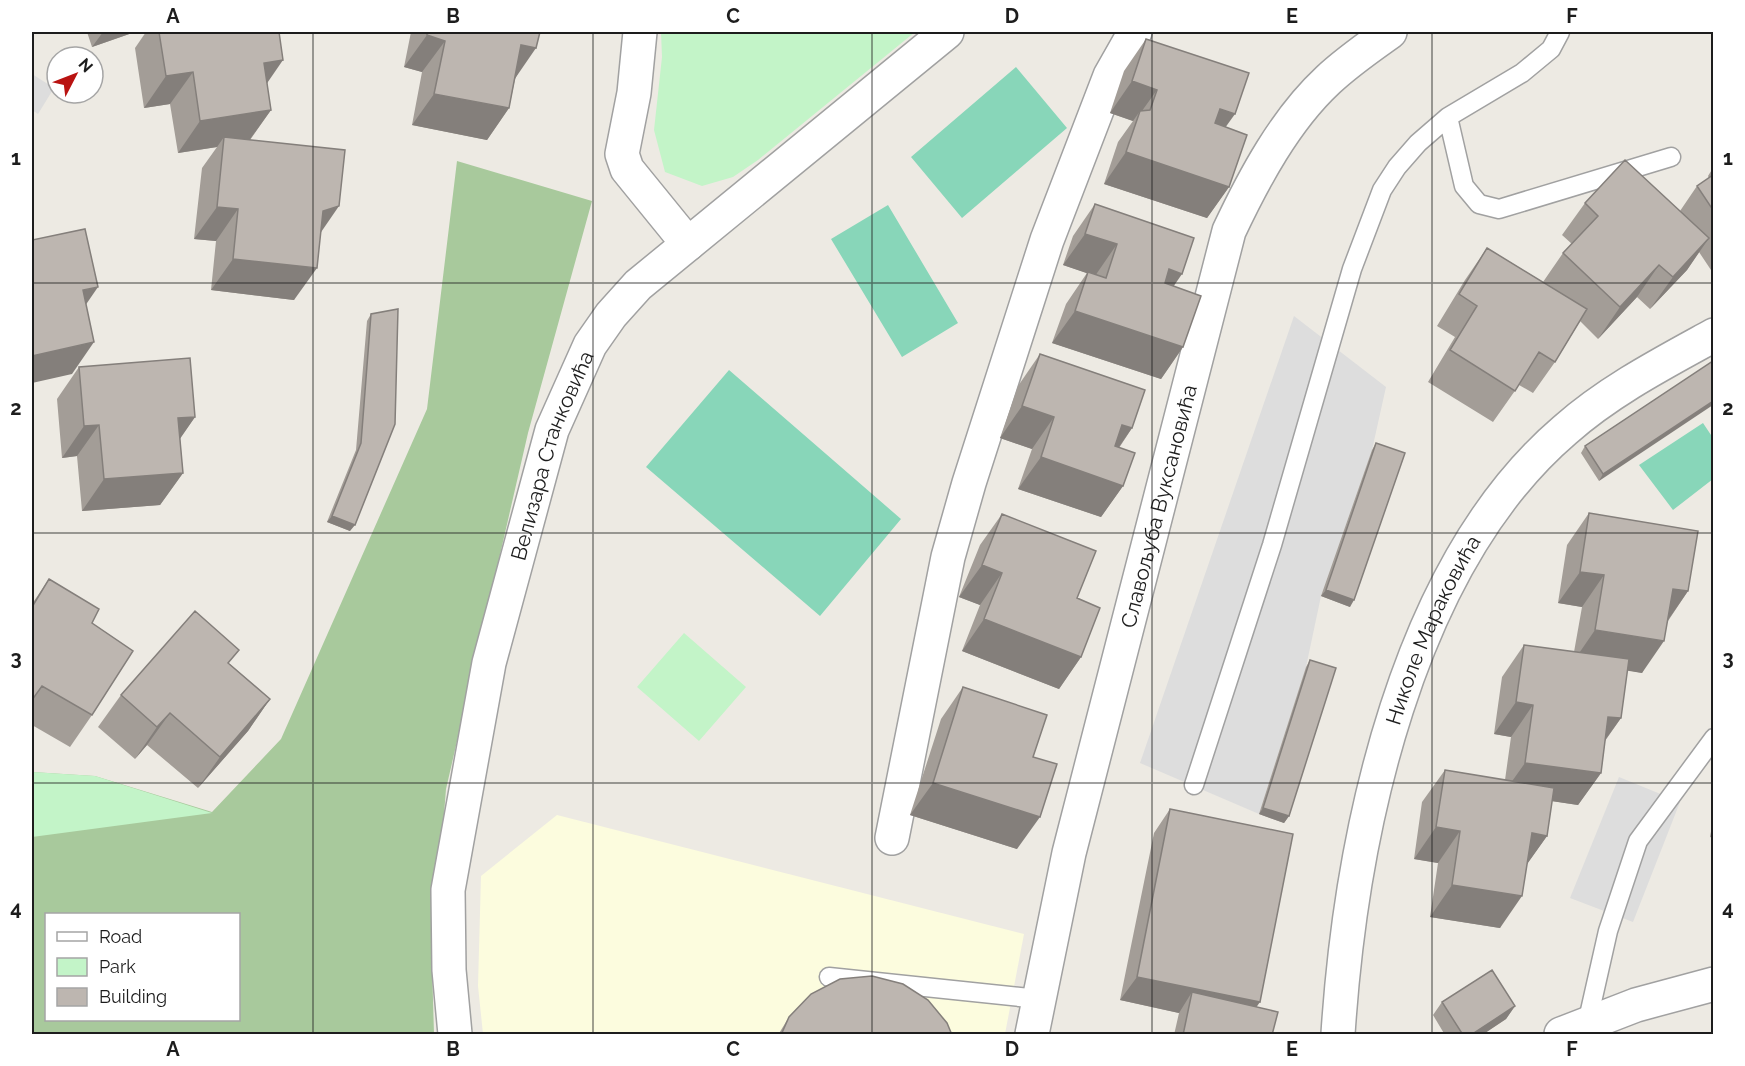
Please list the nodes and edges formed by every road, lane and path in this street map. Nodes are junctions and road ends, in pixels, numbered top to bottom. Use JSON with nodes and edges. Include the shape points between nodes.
{"nodes":[{"id":1,"x":640,"y":32,"type":"edge"},
{"id":2,"x":948,"y":32,"type":"edge"},
{"id":3,"x":1135,"y":32,"type":"edge"},
{"id":4,"x":1390,"y":32,"type":"edge"},
{"id":5,"x":1560,"y":32,"type":"edge"},
{"id":6,"x":1448,"y":117,"type":"junction"},
{"id":7,"x":1671,"y":157,"type":"dead end"},
{"id":8,"x":688,"y":244,"type":"junction"},
{"id":9,"x":1713,"y":335,"type":"edge"},
{"id":10,"x":1713,"y":738,"type":"edge"},
{"id":11,"x":1194,"y":785,"type":"dead end"},
{"id":12,"x":892,"y":838,"type":"dead end"},
{"id":13,"x":829,"y":977,"type":"dead end"},
{"id":14,"x":1713,"y":984,"type":"edge"},
{"id":15,"x":1039,"y":999,"type":"junction"},
{"id":16,"x":1574,"y":1029,"type":"edge"},
{"id":17,"x":455,"y":1035,"type":"edge"},
{"id":18,"x":1032,"y":1035,"type":"edge"},
{"id":19,"x":1338,"y":1035,"type":"edge"}],
"edges":[{"from":1,"to":8,"type":"street","via":[[622,154],[627,169]]},
{"from":2,"to":8,"type":"street","name":"Велизара Станковића"},
{"from":3,"to":12,"type":"street","via":[[1110,76],[1047,240],[969,483],[948,557]]},
{"from":4,"to":15,"type":"street","name":"Славољуба Вуксановића","via":[[1328,80],[1301,109],[1249,189],[1229,231],[1069,853]]},
{"from":5,"to":6,"type":"lane","via":[[1551,49],[1521,73]]},
{"from":6,"to":7,"type":"lane","via":[[1464,186],[1479,204],[1499,209]]},
{"from":6,"to":11,"type":"lane","via":[[1397,167],[1371,216],[1352,268],[1266,566]]},
{"from":8,"to":17,"type":"street","name":"Велизара Станковића","via":[[638,285],[611,315],[575,373],[552,430],[489,663],[448,890]]},
{"from":9,"to":19,"type":"street","name":"Николе Мараковића","via":[[1630,384],[1564,430],[1505,492],[1456,570],[1429,624],[1383,758],[1359,855],[1343,960]]},
{"from":10,"to":16,"type":"lane","via":[[1638,841]]},
{"from":13,"to":15,"type":"lane"},
{"from":14,"to":16,"type":"street","via":[[1646,1002]]},
{"from":15,"to":18,"type":"street","name":"Славољуба Вуксановића"}]}
